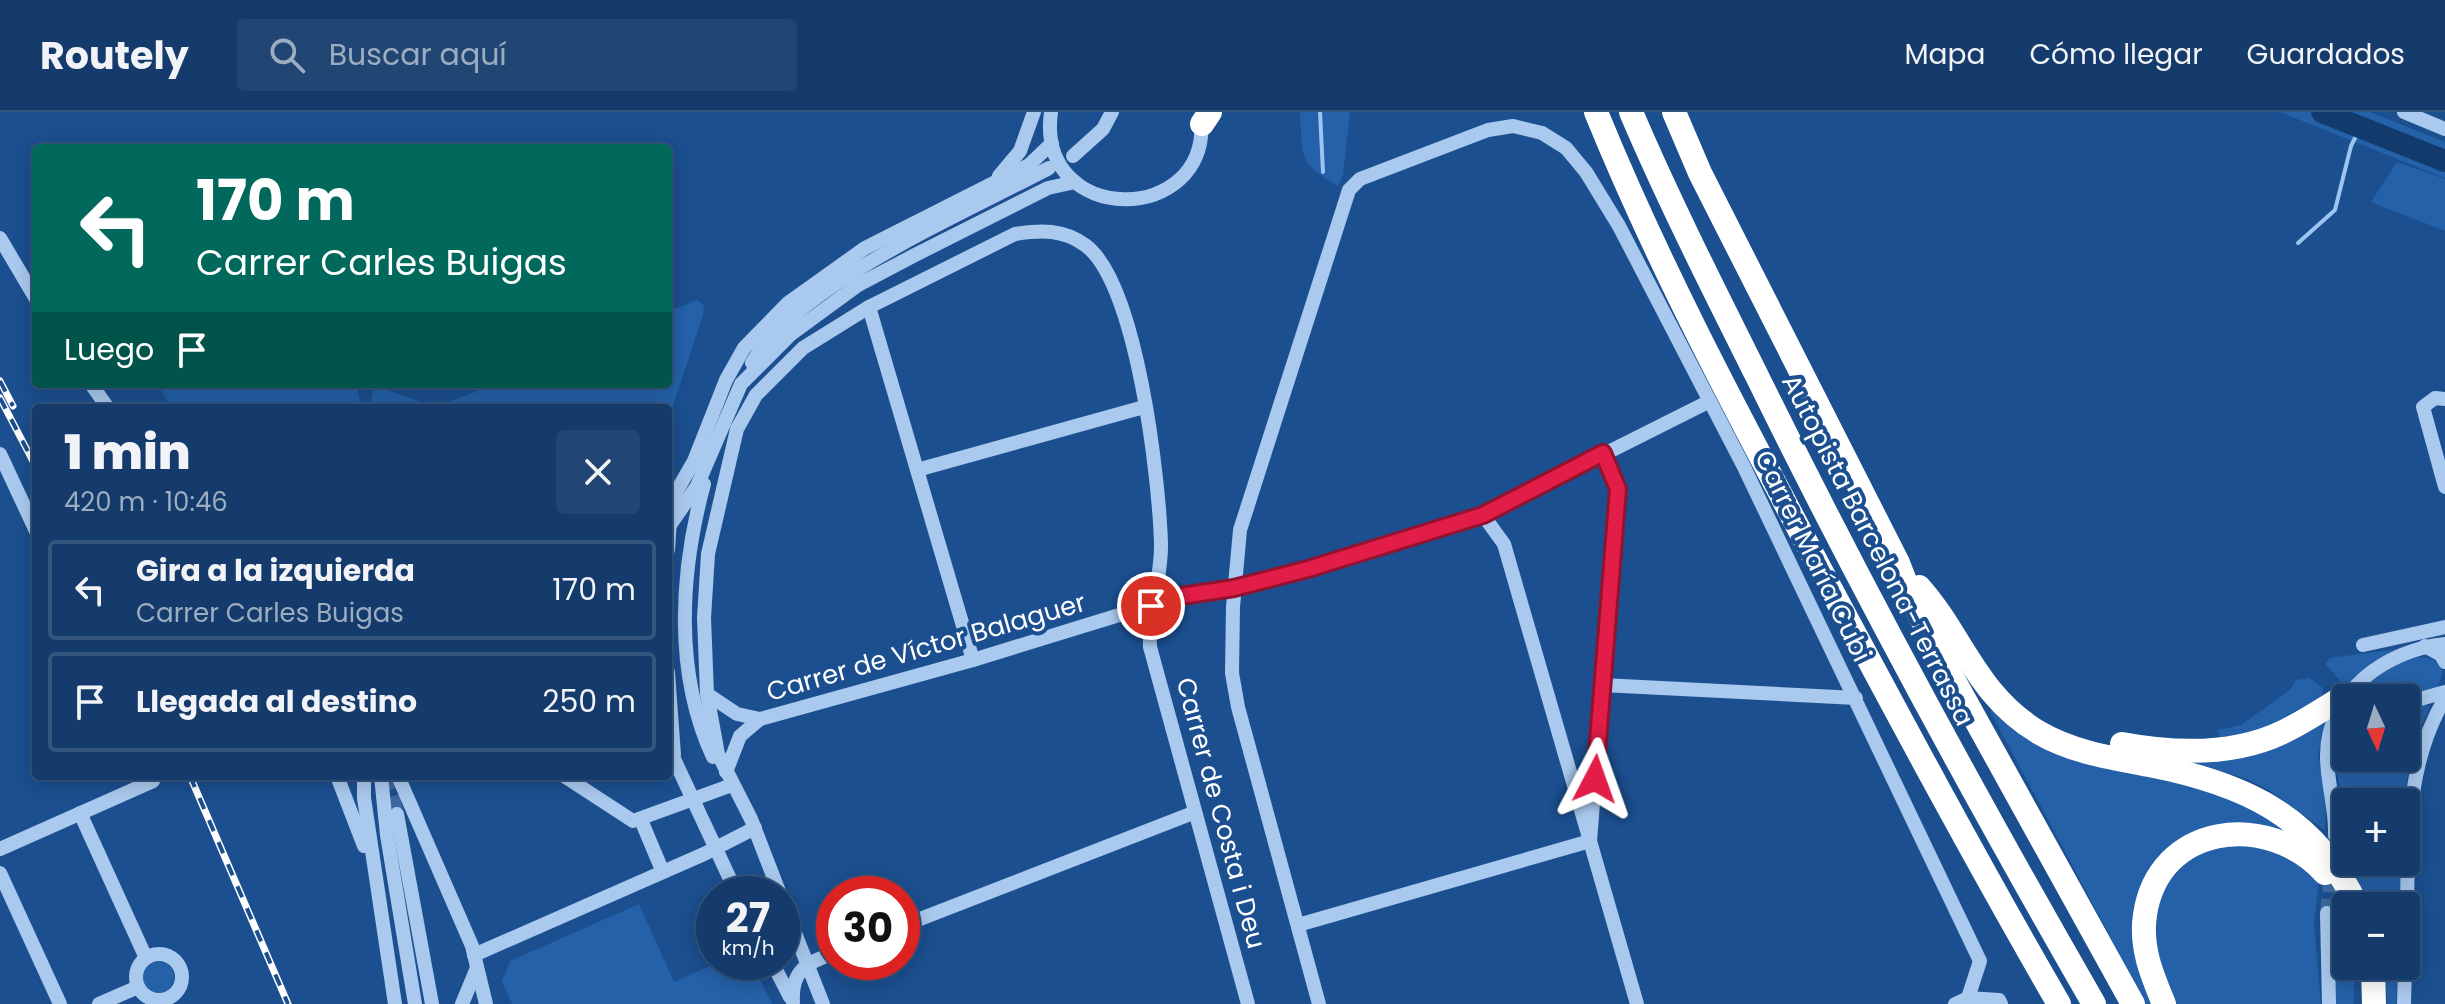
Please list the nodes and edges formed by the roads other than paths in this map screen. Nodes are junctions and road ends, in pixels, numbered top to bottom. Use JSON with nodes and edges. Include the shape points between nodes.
{"nodes":[{"id":1,"x":1034,"y":112,"type":"edge"},
{"id":2,"x":1051,"y":112,"type":"edge"},
{"id":3,"x":1112,"y":112,"type":"edge"},
{"id":4,"x":1631,"y":112,"type":"edge"},
{"id":5,"x":1674,"y":112,"type":"edge"},
{"id":6,"x":2404,"y":112,"type":"edge"},
{"id":7,"x":1204,"y":116,"type":"edge"},
{"id":8,"x":1598,"y":119,"type":"edge"},
{"id":9,"x":2445,"y":129,"type":"edge"},
{"id":10,"x":1052,"y":143,"type":"junction"},
{"id":11,"x":1073,"y":156,"type":"dead end"},
{"id":12,"x":1049,"y":168,"type":"dead end"},
{"id":13,"x":993,"y":182,"type":"junction"},
{"id":14,"x":1075,"y":182,"type":"junction"},
{"id":15,"x":1661,"y":183,"type":"junction"},
{"id":16,"x":0,"y":238,"type":"edge"},
{"id":17,"x":32,"y":292,"type":"edge"},
{"id":18,"x":869,"y":307,"type":"junction"},
{"id":19,"x":741,"y":384,"type":"junction"},
{"id":20,"x":2445,"y":399,"type":"edge"},
{"id":21,"x":1708,"y":402,"type":"junction"},
{"id":22,"x":716,"y":403,"type":"junction"},
{"id":23,"x":1144,"y":407,"type":"junction"},
{"id":24,"x":1603,"y":453,"type":"junction"},
{"id":25,"x":0,"y":454,"type":"edge"},
{"id":26,"x":710,"y":461,"type":"junction"},
{"id":27,"x":917,"y":470,"type":"junction"},
{"id":28,"x":2445,"y":487,"type":"edge"},
{"id":29,"x":672,"y":499,"type":"edge"},
{"id":30,"x":1483,"y":515,"type":"junction"},
{"id":31,"x":672,"y":516,"type":"edge"},
{"id":32,"x":32,"y":522,"type":"edge"},
{"id":33,"x":672,"y":522,"type":"edge"},
{"id":34,"x":1814,"y":557,"type":"junction"},
{"id":35,"x":1898,"y":563,"type":"junction"},
{"id":36,"x":1234,"y":588,"type":"junction"},
{"id":37,"x":1151,"y":606,"type":"junction"},
{"id":38,"x":2445,"y":627,"type":"edge"},
{"id":39,"x":2445,"y":644,"type":"edge"},
{"id":40,"x":2363,"y":645,"type":"dead end"},
{"id":41,"x":2425,"y":646,"type":"junction"},
{"id":42,"x":973,"y":660,"type":"junction"},
{"id":43,"x":2445,"y":662,"type":"edge"},
{"id":44,"x":1986,"y":683,"type":"junction"},
{"id":45,"x":2358,"y":684,"type":"edge"},
{"id":46,"x":1602,"y":685,"type":"junction"},
{"id":47,"x":2445,"y":692,"type":"edge"},
{"id":48,"x":707,"y":694,"type":"junction"},
{"id":49,"x":1856,"y":698,"type":"junction"},
{"id":50,"x":2445,"y":698,"type":"edge"},
{"id":51,"x":2420,"y":699,"type":"edge"},
{"id":52,"x":2332,"y":705,"type":"edge"},
{"id":53,"x":760,"y":719,"type":"junction"},
{"id":54,"x":2332,"y":740,"type":"edge"},
{"id":55,"x":672,"y":755,"type":"edge"},
{"id":56,"x":729,"y":778,"type":"junction"},
{"id":57,"x":148,"y":780,"type":"edge"},
{"id":58,"x":339,"y":780,"type":"edge"},
{"id":59,"x":364,"y":780,"type":"edge"},
{"id":60,"x":381,"y":780,"type":"edge"},
{"id":61,"x":400,"y":780,"type":"edge"},
{"id":62,"x":570,"y":780,"type":"edge"},
{"id":63,"x":2333,"y":788,"type":"edge"},
{"id":64,"x":692,"y":798,"type":"junction"},
{"id":65,"x":80,"y":813,"type":"junction"},
{"id":66,"x":1193,"y":813,"type":"junction"},
{"id":67,"x":397,"y":814,"type":"tunnel mouth"},
{"id":68,"x":641,"y":820,"type":"junction"},
{"id":69,"x":755,"y":828,"type":"junction"},
{"id":70,"x":1590,"y":841,"type":"junction"},
{"id":71,"x":0,"y":849,"type":"edge"},
{"id":72,"x":714,"y":849,"type":"junction"},
{"id":73,"x":662,"y":870,"type":"junction"},
{"id":74,"x":0,"y":873,"type":"edge"},
{"id":75,"x":728,"y":876,"type":"edge"},
{"id":76,"x":773,"y":876,"type":"edge"},
{"id":77,"x":375,"y":877,"type":"junction"},
{"id":78,"x":2351,"y":892,"type":"edge"},
{"id":79,"x":2409,"y":892,"type":"edge"},
{"id":80,"x":2332,"y":897,"type":"edge"},
{"id":81,"x":920,"y":919,"type":"edge"},
{"id":82,"x":1298,"y":925,"type":"junction"},
{"id":83,"x":800,"y":947,"type":"edge"},
{"id":84,"x":146,"y":958,"type":"junction"},
{"id":85,"x":816,"y":959,"type":"edge"},
{"id":86,"x":475,"y":962,"type":"junction"},
{"id":87,"x":806,"y":963,"type":"junction"},
{"id":88,"x":2332,"y":965,"type":"edge"},
{"id":89,"x":781,"y":980,"type":"edge"},
{"id":90,"x":2361,"y":980,"type":"edge"},
{"id":91,"x":2373,"y":980,"type":"edge"},
{"id":92,"x":2405,"y":980,"type":"edge"},
{"id":93,"x":138,"y":987,"type":"junction"},
{"id":94,"x":1962,"y":1001,"type":"edge"},
{"id":95,"x":2000,"y":1002,"type":"edge"},
{"id":96,"x":793,"y":1003,"type":"edge"},
{"id":97,"x":2059,"y":1003,"type":"edge"},
{"id":98,"x":60,"y":1004,"type":"edge"},
{"id":99,"x":99,"y":1004,"type":"edge"},
{"id":100,"x":395,"y":1004,"type":"edge"},
{"id":101,"x":415,"y":1004,"type":"edge"},
{"id":102,"x":432,"y":1004,"type":"edge"},
{"id":103,"x":462,"y":1004,"type":"edge"},
{"id":104,"x":486,"y":1004,"type":"edge"},
{"id":105,"x":823,"y":1004,"type":"edge"},
{"id":106,"x":1248,"y":1004,"type":"edge"},
{"id":107,"x":1319,"y":1004,"type":"edge"},
{"id":108,"x":1637,"y":1004,"type":"edge"},
{"id":109,"x":2094,"y":1004,"type":"edge"},
{"id":110,"x":2133,"y":1004,"type":"edge"},
{"id":111,"x":2164,"y":1004,"type":"edge"},
{"id":112,"x":2329,"y":1004,"type":"edge"},
{"id":113,"x":2362,"y":1004,"type":"edge"},
{"id":114,"x":2374,"y":1004,"type":"edge"},
{"id":115,"x":2404,"y":1004,"type":"edge"}],
"edges":[{"from":1,"to":13,"type":"street","via":[[1015,158]]},
{"from":2,"to":10,"type":"street"},
{"from":3,"to":11,"type":"street","via":[[1094,140]]},
{"from":4,"to":15,"type":"highway","name":"Autopista Barcelona-Terrassa"},
{"from":5,"to":35,"type":"highway","name":"Autopista Barcelona-Terrassa"},
{"from":6,"to":9,"type":"street"},
{"from":7,"to":14,"type":"street","via":[[1199,147],[1188,169],[1161,193],[1116,200]]},
{"from":8,"to":34,"type":"highway","via":[[1724,385]]},
{"from":10,"to":13,"type":"street","via":[[1029,165]]},
{"from":10,"to":14,"type":"street"},
{"from":12,"to":19,"type":"street","via":[[826,290],[774,335]]},
{"from":13,"to":22,"type":"street","via":[[865,248],[803,288],[744,348]]},
{"from":14,"to":19,"type":"street","via":[[1048,188],[858,285],[791,334]]},
{"from":15,"to":34,"type":"highway"},
{"from":15,"to":109,"type":"highway","name":"Autopista Barcelona-Terrassa","via":[[1836,538]]},
{"from":16,"to":17,"type":"street"},
{"from":18,"to":23,"type":"street","name":"Carrer de Costa i Deu","via":[[1015,234],[1066,234],[1088,247],[1109,272],[1122,301]]},
{"from":18,"to":27,"type":"street"},
{"from":18,"to":48,"type":"street","via":[[803,348],[756,395],[737,429],[708,554]]},
{"from":19,"to":26,"type":"street"},
{"from":20,"to":28,"type":"street","via":[[2435,398],[2423,407]]},
{"from":21,"to":24,"type":"street","name":"Carrer de Víctor Balaguer"},
{"from":21,"to":36,"type":"street","name":"Carrer María Cubi","via":[[1619,226],[1566,148],[1542,133],[1513,126],[1488,130],[1360,179],[1349,190],[1240,530]]},
{"from":21,"to":49,"type":"street","name":"Carrer María Cubi"},
{"from":22,"to":29,"type":"street","via":[[694,461]]},
{"from":22,"to":31,"type":"street","via":[[711,437]]},
{"from":23,"to":27,"type":"street"},
{"from":23,"to":37,"type":"street","name":"Carrer de Costa i Deu","via":[[1161,546]]},
{"from":24,"to":30,"type":"street","name":"Carrer de Víctor Balaguer"},
{"from":24,"to":46,"type":"street","via":[[1618,489]]},
{"from":25,"to":32,"type":"street"},
{"from":26,"to":33,"type":"street"},
{"from":26,"to":56,"type":"street","via":[[693,527],[685,623],[690,693],[702,734]]},
{"from":27,"to":42,"type":"street"},
{"from":30,"to":36,"type":"street","name":"Carrer de Víctor Balaguer"},
{"from":30,"to":70,"type":"street","via":[[1504,544]]},
{"from":34,"to":97,"type":"highway"},
{"from":35,"to":44,"type":"highway"},
{"from":35,"to":110,"type":"highway","name":"Autopista Barcelona-Terrassa","via":[[1960,691]]},
{"from":36,"to":37,"type":"street","name":"Carrer de Víctor Balaguer"},
{"from":36,"to":82,"type":"street","via":[[1232,673],[1238,707]]},
{"from":37,"to":42,"type":"street","name":"Carrer de Víctor Balaguer"},
{"from":37,"to":66,"type":"street","name":"Carrer de Costa i Deu","via":[[1150,647]]},
{"from":38,"to":40,"type":"street"},
{"from":39,"to":41,"type":"street"},
{"from":41,"to":43,"type":"street"},
{"from":41,"to":45,"type":"street"},
{"from":42,"to":53,"type":"street","name":"Carrer de Víctor Balaguer"},
{"from":44,"to":52,"type":"highway","via":[[2065,730],[2180,751],[2222,750],[2265,739]]},
{"from":44,"to":78,"type":"highway","via":[[2021,720],[2056,741],[2208,777],[2266,803],[2309,835]]},
{"from":46,"to":49,"type":"street"},
{"from":46,"to":70,"type":"street"},
{"from":47,"to":51,"type":"street"},
{"from":48,"to":53,"type":"street","name":"Carrer de Víctor Balaguer","via":[[737,714]]},
{"from":48,"to":56,"type":"street"},
{"from":49,"to":94,"type":"street","name":"Carrer María Cubi","via":[[1980,961]]},
{"from":50,"to":79,"type":"street","via":[[2427,730],[2413,784]]},
{"from":53,"to":56,"type":"street","name":"Carrer de Víctor Balaguer","via":[[740,736]]},
{"from":54,"to":63,"type":"street","via":[[2327,756]]},
{"from":55,"to":64,"type":"street"},
{"from":56,"to":64,"type":"street"},
{"from":56,"to":69,"type":"street"},
{"from":57,"to":65,"type":"street"},
{"from":58,"to":77,"type":"street"},
{"from":59,"to":77,"type":"street"},
{"from":60,"to":101,"type":"street"},
{"from":61,"to":86,"type":"street"},
{"from":62,"to":68,"type":"street","via":[[633,821]]},
{"from":64,"to":68,"type":"street"},
{"from":64,"to":72,"type":"street"},
{"from":65,"to":71,"type":"street"},
{"from":65,"to":84,"type":"street"},
{"from":66,"to":81,"type":"street"},
{"from":66,"to":106,"type":"street","name":"Carrer de Costa i Deu"},
{"from":67,"to":102,"type":"street"},
{"from":68,"to":73,"type":"street"},
{"from":69,"to":72,"type":"street"},
{"from":69,"to":76,"type":"street"},
{"from":70,"to":82,"type":"street"},
{"from":70,"to":108,"type":"street"},
{"from":72,"to":73,"type":"street"},
{"from":72,"to":75,"type":"street"},
{"from":73,"to":86,"type":"street"},
{"from":74,"to":98,"type":"street"},
{"from":77,"to":100,"type":"street"},
{"from":80,"to":111,"type":"highway","via":[[2326,874],[2280,839],[2229,833],[2190,849],[2159,879],[2145,914],[2145,948]]},
{"from":82,"to":107,"type":"street"},
{"from":83,"to":87,"type":"street"},
{"from":84,"to":93,"type":"street","via":[[136,971]]},
{"from":84,"to":93,"type":"street","via":[[159,954],[173,959],[181,984],[163,999],[146,996]]},
{"from":85,"to":87,"type":"street"},
{"from":86,"to":103,"type":"street"},
{"from":86,"to":104,"type":"street"},
{"from":87,"to":96,"type":"street","via":[[792,986]]},
{"from":87,"to":105,"type":"street"},
{"from":88,"to":112,"type":"street"},
{"from":89,"to":96,"type":"street"},
{"from":90,"to":113,"type":"highway"},
{"from":91,"to":114,"type":"highway"},
{"from":92,"to":115,"type":"street"},
{"from":93,"to":99,"type":"street"},
{"from":94,"to":95,"type":"street"}]}
